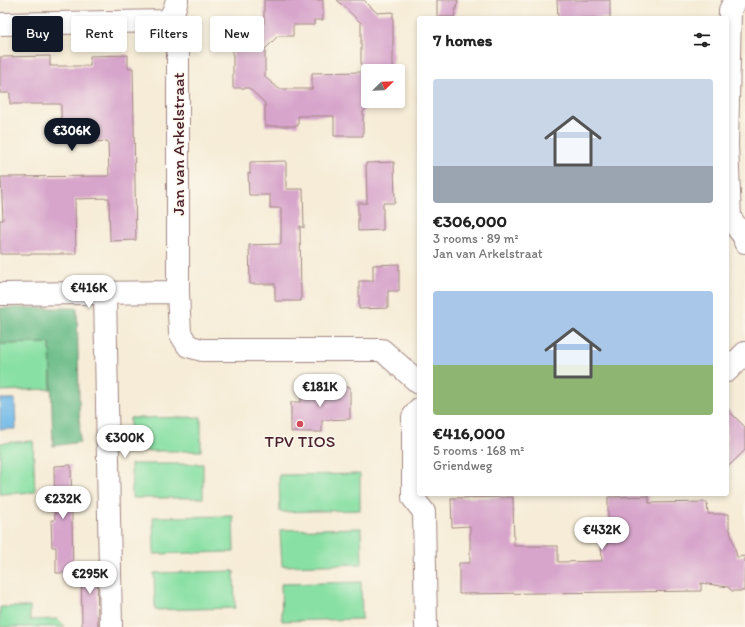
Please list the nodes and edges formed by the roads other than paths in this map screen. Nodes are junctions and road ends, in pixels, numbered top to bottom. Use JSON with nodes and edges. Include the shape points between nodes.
{"nodes":[{"id":1,"x":177,"y":0,"type":"edge"},
{"id":2,"x":735,"y":0,"type":"edge"},
{"id":3,"x":171,"y":16,"type":"edge"},
{"id":4,"x":135,"y":22,"type":"edge"},
{"id":5,"x":0,"y":24,"type":"edge"},
{"id":6,"x":178,"y":52,"type":"edge"},
{"id":7,"x":729,"y":55,"type":"edge"},
{"id":8,"x":729,"y":194,"type":"edge"},
{"id":9,"x":745,"y":238,"type":"edge"},
{"id":10,"x":745,"y":242,"type":"edge"},
{"id":11,"x":105,"y":292,"type":"junction"},
{"id":12,"x":178,"y":292,"type":"junction"},
{"id":13,"x":0,"y":294,"type":"edge"},
{"id":14,"x":745,"y":353,"type":"edge"},
{"id":15,"x":729,"y":369,"type":"edge"},
{"id":16,"x":417,"y":381,"type":"edge"},
{"id":17,"x":417,"y":412,"type":"edge"},
{"id":18,"x":111,"y":627,"type":"edge"},
{"id":19,"x":426,"y":627,"type":"edge"}],
"edges":[{"from":1,"to":3,"type":"street"},
{"from":2,"to":7,"type":"street","via":[[730,10]]},
{"from":4,"to":5,"type":"street"},
{"from":6,"to":12,"type":"street","name":"Jan van Arkelstraat"},
{"from":8,"to":9,"type":"street","via":[[730,218]]},
{"from":9,"to":10,"type":"street"},
{"from":11,"to":12,"type":"street"},
{"from":11,"to":13,"type":"street"},
{"from":11,"to":18,"type":"street"},
{"from":12,"to":16,"type":"street","name":"Jan van Arkelstraat","via":[[180,333],[188,346],[202,350],[382,350]]},
{"from":14,"to":15,"type":"street"},
{"from":17,"to":19,"type":"street","via":[[413,417],[413,498],[424,512]]}]}
